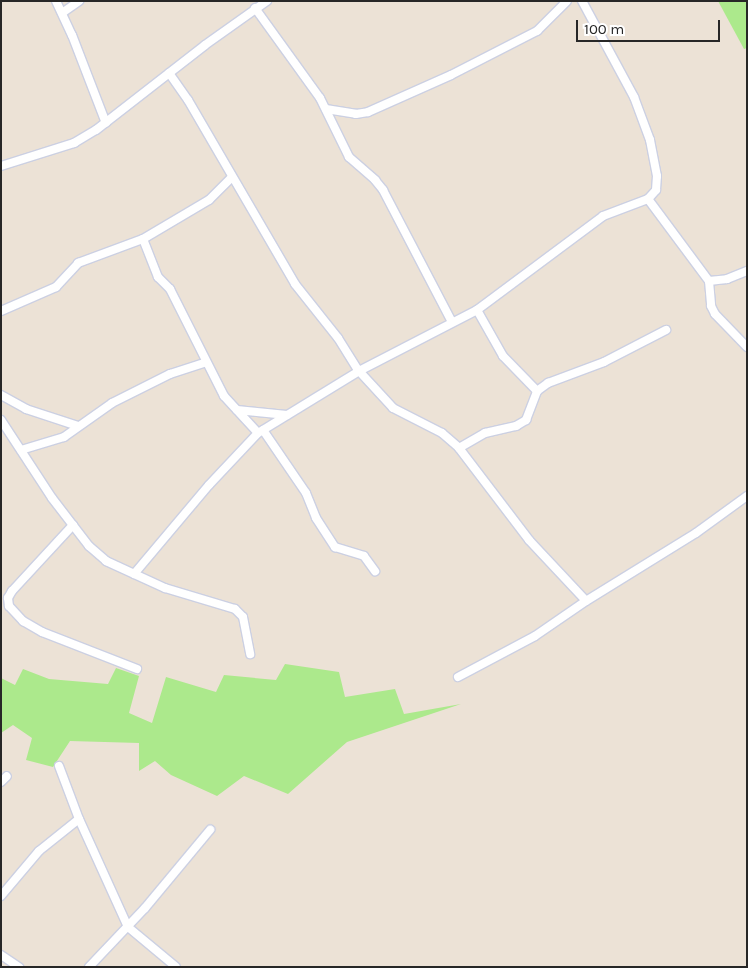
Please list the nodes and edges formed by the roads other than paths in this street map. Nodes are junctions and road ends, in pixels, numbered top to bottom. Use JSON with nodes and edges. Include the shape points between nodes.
{"nodes":[{"id":1,"x":56,"y":1,"type":"edge"},
{"id":2,"x":79,"y":1,"type":"edge"},
{"id":3,"x":267,"y":1,"type":"edge"},
{"id":4,"x":567,"y":1,"type":"edge"},
{"id":5,"x":582,"y":1,"type":"edge"},
{"id":6,"x":255,"y":8,"type":"junction"},
{"id":7,"x":62,"y":13,"type":"junction"},
{"id":8,"x":169,"y":73,"type":"junction"},
{"id":9,"x":326,"y":109,"type":"junction"},
{"id":10,"x":106,"y":123,"type":"junction"},
{"id":11,"x":1,"y":166,"type":"edge"},
{"id":12,"x":232,"y":178,"type":"junction"},
{"id":13,"x":648,"y":199,"type":"junction"},
{"id":14,"x":143,"y":239,"type":"junction"},
{"id":15,"x":747,"y":271,"type":"edge"},
{"id":16,"x":709,"y":281,"type":"junction"},
{"id":17,"x":477,"y":310,"type":"junction"},
{"id":18,"x":1,"y":311,"type":"edge"},
{"id":19,"x":452,"y":322,"type":"junction"},
{"id":20,"x":666,"y":330,"type":"dead end"},
{"id":21,"x":747,"y":347,"type":"edge"},
{"id":22,"x":206,"y":362,"type":"junction"},
{"id":23,"x":359,"y":371,"type":"junction"},
{"id":24,"x":538,"y":390,"type":"junction"},
{"id":25,"x":1,"y":395,"type":"edge"},
{"id":26,"x":237,"y":410,"type":"junction"},
{"id":27,"x":287,"y":415,"type":"junction"},
{"id":28,"x":1,"y":420,"type":"edge"},
{"id":29,"x":78,"y":426,"type":"junction"},
{"id":30,"x":260,"y":432,"type":"junction"},
{"id":31,"x":459,"y":448,"type":"junction"},
{"id":32,"x":21,"y":450,"type":"junction"},
{"id":33,"x":747,"y":496,"type":"edge"},
{"id":34,"x":73,"y":525,"type":"junction"},
{"id":35,"x":375,"y":571,"type":"dead end"},
{"id":36,"x":134,"y":574,"type":"junction"},
{"id":37,"x":586,"y":601,"type":"junction"},
{"id":38,"x":250,"y":654,"type":"dead end"},
{"id":39,"x":137,"y":669,"type":"dead end"},
{"id":40,"x":458,"y":677,"type":"dead end"},
{"id":41,"x":59,"y":766,"type":"dead end"},
{"id":42,"x":79,"y":819,"type":"junction"},
{"id":43,"x":210,"y":830,"type":"dead end"},
{"id":44,"x":1,"y":896,"type":"edge"},
{"id":45,"x":128,"y":927,"type":"junction"},
{"id":46,"x":1,"y":955,"type":"edge"},
{"id":47,"x":19,"y":967,"type":"edge"},
{"id":48,"x":89,"y":967,"type":"edge"},
{"id":49,"x":176,"y":967,"type":"edge"}],
"edges":[{"from":1,"to":7,"type":"street"},
{"from":2,"to":7,"type":"street"},
{"from":3,"to":6,"type":"street"},
{"from":4,"to":9,"type":"street","via":[[537,31],[451,75],[368,112],[356,114]]},
{"from":5,"to":13,"type":"street","via":[[634,96],[650,140],[657,176],[656,190]]},
{"from":6,"to":8,"type":"street"},
{"from":6,"to":9,"type":"street"},
{"from":7,"to":10,"type":"street"},
{"from":8,"to":10,"type":"street"},
{"from":8,"to":12,"type":"street"},
{"from":9,"to":19,"type":"street","via":[[349,157],[383,190]]},
{"from":10,"to":11,"type":"street","via":[[74,143]]},
{"from":12,"to":14,"type":"street","via":[[208,200]]},
{"from":12,"to":23,"type":"street","via":[[295,284],[338,338]]},
{"from":13,"to":16,"type":"street"},
{"from":13,"to":17,"type":"street","via":[[603,216]]},
{"from":14,"to":18,"type":"street","via":[[78,263],[56,287]]},
{"from":14,"to":22,"type":"street","via":[[158,277],[170,289]]},
{"from":15,"to":16,"type":"street","via":[[727,279]]},
{"from":16,"to":21,"type":"street","via":[[711,306],[715,314]]},
{"from":17,"to":19,"type":"street"},
{"from":17,"to":24,"type":"street","via":[[504,356]]},
{"from":19,"to":23,"type":"street"},
{"from":20,"to":24,"type":"street","via":[[604,362],[548,383]]},
{"from":22,"to":26,"type":"street","via":[[224,396]]},
{"from":22,"to":29,"type":"street","via":[[170,374],[112,403]]},
{"from":23,"to":27,"type":"street"},
{"from":23,"to":31,"type":"street","via":[[394,408],[442,434]]},
{"from":24,"to":31,"type":"street","via":[[526,420],[516,426],[485,433]]},
{"from":25,"to":29,"type":"street","via":[[26,409]]},
{"from":26,"to":27,"type":"street"},
{"from":26,"to":30,"type":"street"},
{"from":27,"to":30,"type":"street"},
{"from":28,"to":32,"type":"street"},
{"from":29,"to":32,"type":"street","via":[[64,437]]},
{"from":30,"to":35,"type":"street","via":[[306,493],[316,518],[335,547],[364,556]]},
{"from":30,"to":36,"type":"street","via":[[209,485]]},
{"from":31,"to":37,"type":"street","via":[[529,540]]},
{"from":32,"to":34,"type":"street"},
{"from":33,"to":37,"type":"street","via":[[696,534]]},
{"from":34,"to":36,"type":"street","via":[[106,562]]},
{"from":34,"to":39,"type":"street","via":[[12,591],[8,598],[9,606],[23,621],[42,632]]},
{"from":36,"to":38,"type":"street","via":[[165,588],[235,609],[243,617]]},
{"from":37,"to":40,"type":"street","via":[[536,636]]},
{"from":41,"to":42,"type":"street"},
{"from":42,"to":44,"type":"street","via":[[39,852]]},
{"from":42,"to":45,"type":"street"},
{"from":43,"to":45,"type":"street"},
{"from":45,"to":48,"type":"street"},
{"from":45,"to":49,"type":"street"},
{"from":46,"to":47,"type":"street"}]}
